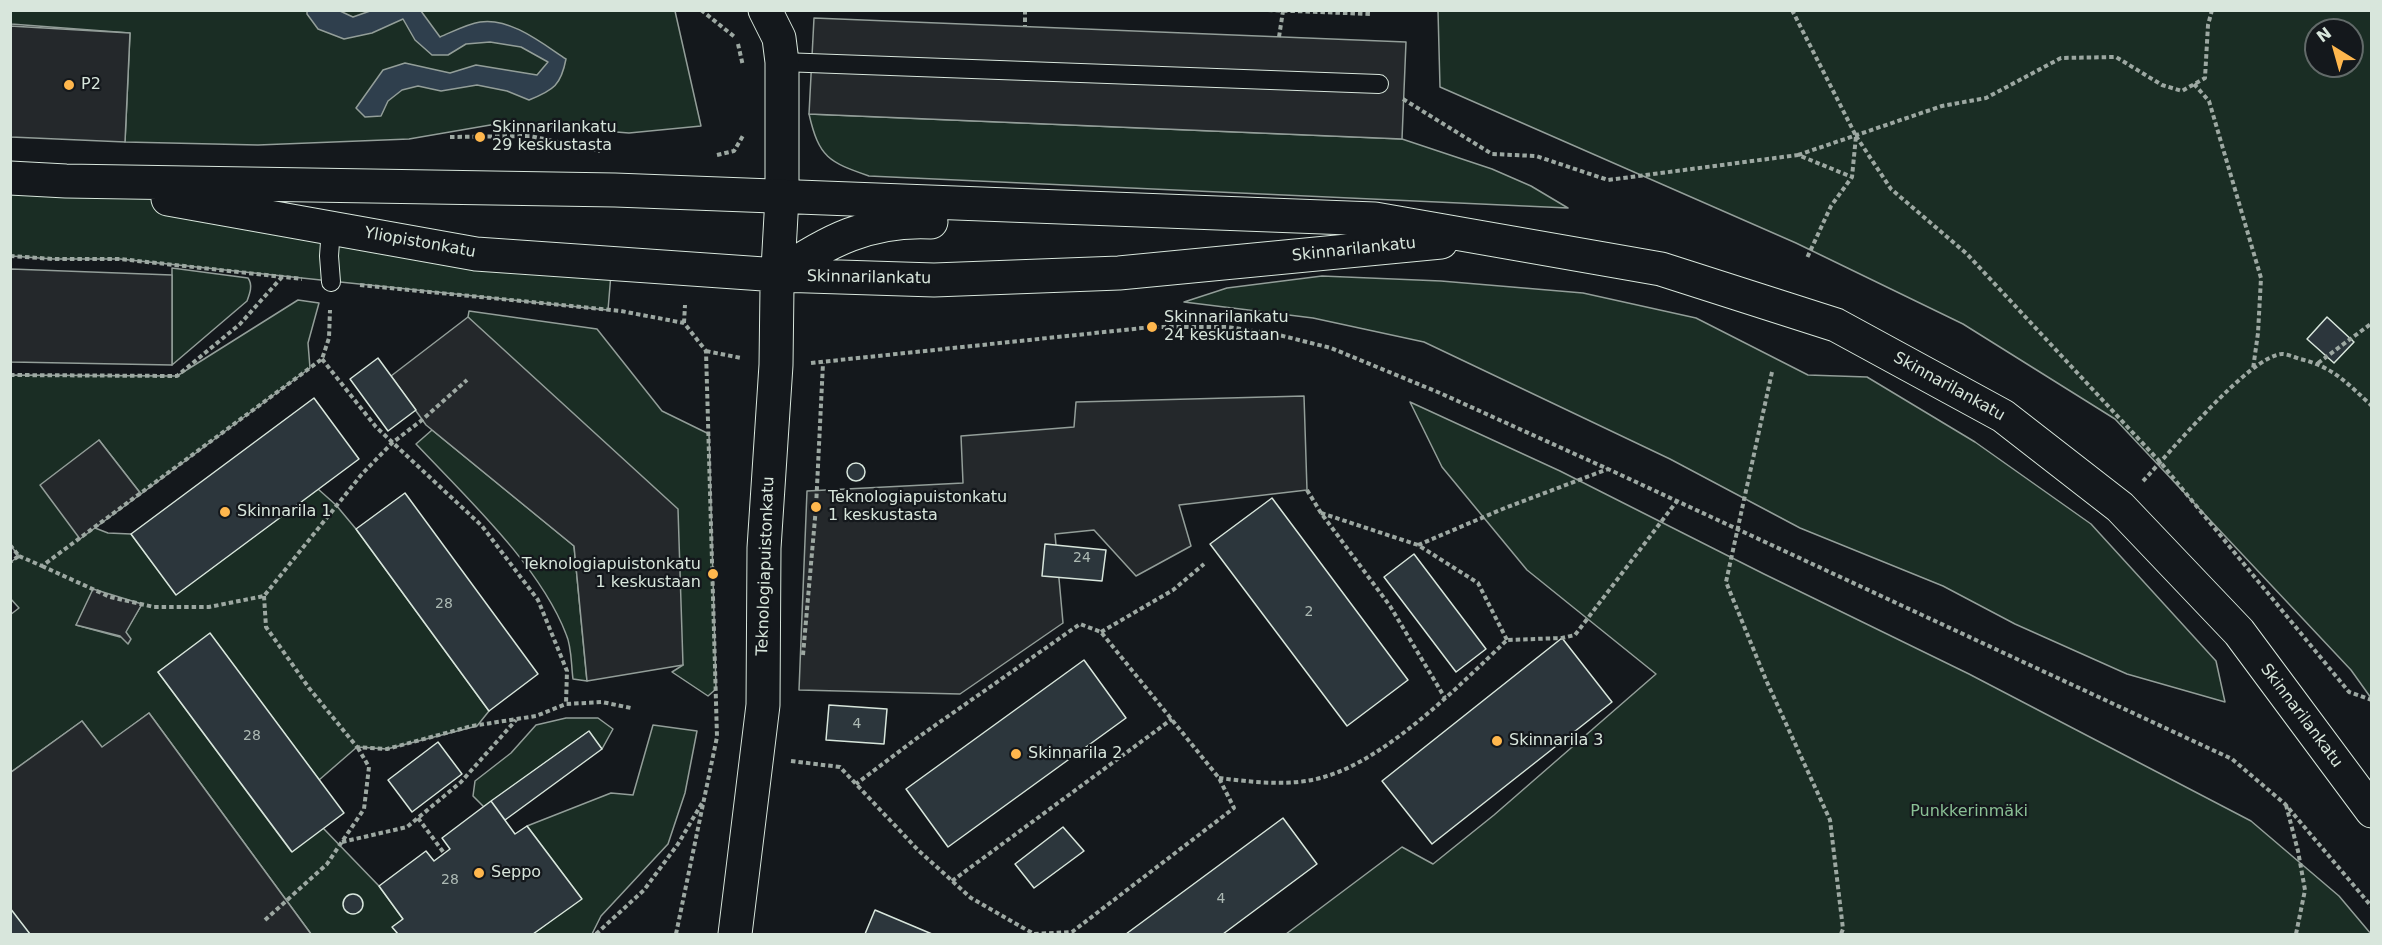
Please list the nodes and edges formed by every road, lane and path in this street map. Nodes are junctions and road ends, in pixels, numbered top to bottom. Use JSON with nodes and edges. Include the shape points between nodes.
{"nodes":[{"id":1,"x":701,"y":10,"type":"edge"},
{"id":2,"x":765,"y":10,"type":"edge"},
{"id":3,"x":1025,"y":10,"type":"edge"},
{"id":4,"x":1268,"y":10,"type":"edge"},
{"id":5,"x":1370,"y":10,"type":"edge"},
{"id":6,"x":1792,"y":10,"type":"edge"},
{"id":7,"x":2212,"y":10,"type":"edge"},
{"id":8,"x":1283,"y":11,"type":"edge"},
{"id":9,"x":1026,"y":26,"type":"dead end"},
{"id":10,"x":1279,"y":37,"type":"dead end"},
{"id":11,"x":737,"y":38,"type":"dead end"},
{"id":12,"x":782,"y":62,"type":"junction"},
{"id":13,"x":1379,"y":84,"type":"joint"},
{"id":14,"x":2194,"y":84,"type":"junction"},
{"id":15,"x":748,"y":128,"type":"dead end"},
{"id":16,"x":1856,"y":136,"type":"junction"},
{"id":17,"x":450,"y":137,"type":"dead end"},
{"id":18,"x":610,"y":153,"type":"dead end"},
{"id":19,"x":1798,"y":155,"type":"junction"},
{"id":20,"x":713,"y":156,"type":"dead end"},
{"id":21,"x":1852,"y":177,"type":"junction"},
{"id":22,"x":10,"y":178,"type":"edge"},
{"id":23,"x":66,"y":181,"type":"junction"},
{"id":24,"x":782,"y":196,"type":"junction"},
{"id":25,"x":1285,"y":215,"type":"junction"},
{"id":26,"x":331,"y":228,"type":"junction"},
{"id":27,"x":1480,"y":238,"type":"junction"},
{"id":28,"x":10,"y":256,"type":"edge"},
{"id":29,"x":1808,"y":258,"type":"dead end"},
{"id":30,"x":778,"y":275,"type":"junction"},
{"id":31,"x":282,"y":277,"type":"junction"},
{"id":32,"x":332,"y":282,"type":"junction"},
{"id":33,"x":2372,"y":323,"type":"edge"},
{"id":34,"x":322,"y":359,"type":"junction"},
{"id":35,"x":823,"y":363,"type":"dead end"},
{"id":36,"x":2318,"y":363,"type":"junction"},
{"id":37,"x":2253,"y":369,"type":"junction"},
{"id":38,"x":1772,"y":372,"type":"dead end"},
{"id":39,"x":10,"y":375,"type":"edge"},
{"id":40,"x":467,"y":380,"type":"dead end"},
{"id":41,"x":2372,"y":406,"type":"edge"},
{"id":42,"x":392,"y":442,"type":"junction"},
{"id":43,"x":2161,"y":463,"type":"junction"},
{"id":44,"x":1608,"y":469,"type":"junction"},
{"id":45,"x":1307,"y":490,"type":"dead end"},
{"id":46,"x":1677,"y":501,"type":"junction"},
{"id":47,"x":2120,"y":507,"type":"junction"},
{"id":48,"x":1321,"y":513,"type":"junction"},
{"id":49,"x":1737,"y":530,"type":"junction"},
{"id":50,"x":10,"y":545,"type":"edge"},
{"id":51,"x":1418,"y":545,"type":"junction"},
{"id":52,"x":19,"y":556,"type":"junction"},
{"id":53,"x":10,"y":562,"type":"edge"},
{"id":54,"x":1204,"y":564,"type":"dead end"},
{"id":55,"x":42,"y":566,"type":"junction"},
{"id":56,"x":264,"y":596,"type":"junction"},
{"id":57,"x":1101,"y":632,"type":"junction"},
{"id":58,"x":1507,"y":640,"type":"junction"},
{"id":59,"x":1446,"y":698,"type":"junction"},
{"id":60,"x":2372,"y":700,"type":"edge"},
{"id":61,"x":566,"y":704,"type":"junction"},
{"id":62,"x":631,"y":708,"type":"dead end"},
{"id":63,"x":516,"y":719,"type":"junction"},
{"id":64,"x":1172,"y":719,"type":"junction"},
{"id":65,"x":357,"y":747,"type":"junction"},
{"id":66,"x":790,"y":761,"type":"dead end"},
{"id":67,"x":1219,"y":778,"type":"junction"},
{"id":68,"x":856,"y":784,"type":"junction"},
{"id":69,"x":704,"y":800,"type":"junction"},
{"id":70,"x":2285,"y":804,"type":"junction"},
{"id":71,"x":2372,"y":811,"type":"edge"},
{"id":72,"x":418,"y":818,"type":"junction"},
{"id":73,"x":342,"y":842,"type":"junction"},
{"id":74,"x":444,"y":853,"type":"dead end"},
{"id":75,"x":952,"y":881,"type":"junction"},
{"id":76,"x":2372,"y":907,"type":"edge"},
{"id":77,"x":266,"y":920,"type":"dead end"},
{"id":78,"x":596,"y":934,"type":"edge"},
{"id":79,"x":676,"y":934,"type":"edge"},
{"id":80,"x":735,"y":934,"type":"edge"},
{"id":81,"x":1841,"y":934,"type":"edge"},
{"id":82,"x":2296,"y":934,"type":"edge"}],
"edges":[{"from":1,"to":11,"type":"path"},
{"from":2,"to":12,"type":"main road","name":"Teknologiapuistonkatu","via":[[779,38]]},
{"from":3,"to":9,"type":"path"},
{"from":4,"to":8,"type":"path"},
{"from":5,"to":8,"type":"path","via":[[1370,14]]},
{"from":6,"to":16,"type":"path"},
{"from":7,"to":14,"type":"path","via":[[2205,78]]},
{"from":8,"to":10,"type":"path"},
{"from":12,"to":13,"type":"lane"},
{"from":12,"to":24,"type":"main road","name":"Teknologiapuistonkatu"},
{"from":13,"to":19,"type":"path","via":[[1492,154],[1536,156],[1608,180]]},
{"from":14,"to":16,"type":"path","via":[[2182,91],[2162,85],[2116,57],[2061,58],[1986,98],[1942,106]]},
{"from":14,"to":37,"type":"path","via":[[2209,101],[2261,278]]},
{"from":15,"to":20,"type":"path","via":[[734,152]]},
{"from":16,"to":19,"type":"path"},
{"from":16,"to":21,"type":"path"},
{"from":16,"to":43,"type":"path","via":[[1891,189],[1967,254]]},
{"from":17,"to":18,"type":"path","via":[[530,136]]},
{"from":19,"to":21,"type":"path"},
{"from":21,"to":29,"type":"path","via":[[1831,206]]},
{"from":22,"to":23,"type":"main road","name":"Yliopistonkatu"},
{"from":23,"to":24,"type":"main road","name":"Yliopistonkatu"},
{"from":23,"to":26,"type":"main road","name":"Yliopistonkatu"},
{"from":24,"to":25,"type":"main road","name":"Skinnarilankatu"},
{"from":24,"to":30,"type":"main road","name":"Teknologiapuistonkatu"},
{"from":25,"to":27,"type":"main road","name":"Skinnarilankatu","via":[[1375,219]]},
{"from":25,"to":30,"type":"main road","name":"Skinnarilankatu","via":[[1209,228],[909,221],[852,233]]},
{"from":26,"to":30,"type":"main road","name":"Yliopistonkatu","via":[[476,254]]},
{"from":26,"to":32,"type":"lane"},
{"from":27,"to":30,"type":"main road","name":"Skinnarilankatu","via":[[1119,273],[934,280]]},
{"from":27,"to":47,"type":"main road","name":"Skinnarilankatu","via":[[1661,269],[1836,325],[2003,416]]},
{"from":28,"to":31,"type":"path","via":[[120,259]]},
{"from":30,"to":80,"type":"main road","name":"Teknologiapuistonkatu","via":[[764,548],[763,705]]},
{"from":31,"to":32,"type":"path"},
{"from":31,"to":39,"type":"path","via":[[240,324],[177,376]]},
{"from":32,"to":34,"type":"path","via":[[330,338]]},
{"from":32,"to":69,"type":"path","via":[[621,311],[684,323],[706,351],[717,737]]},
{"from":33,"to":36,"type":"path"},
{"from":34,"to":42,"type":"path"},
{"from":34,"to":55,"type":"path"},
{"from":35,"to":44,"type":"path","via":[[1152,327],[1228,327],[1331,348]]},
{"from":36,"to":37,"type":"path","via":[[2281,354]]},
{"from":36,"to":41,"type":"path"},
{"from":37,"to":43,"type":"path","via":[[2226,391]]},
{"from":38,"to":49,"type":"path"},
{"from":40,"to":42,"type":"path"},
{"from":42,"to":56,"type":"path"},
{"from":42,"to":61,"type":"path","via":[[482,526],[538,600],[567,671]]},
{"from":43,"to":47,"type":"path"},
{"from":43,"to":60,"type":"path","via":[[2349,692]]},
{"from":44,"to":46,"type":"path"},
{"from":44,"to":51,"type":"path"},
{"from":45,"to":48,"type":"path"},
{"from":46,"to":49,"type":"path"},
{"from":46,"to":58,"type":"path","via":[[1575,635]]},
{"from":47,"to":71,"type":"main road","name":"Skinnarilankatu","via":[[2239,633]]},
{"from":48,"to":51,"type":"path"},
{"from":48,"to":59,"type":"path","via":[[1389,606]]},
{"from":49,"to":70,"type":"path","via":[[2232,759]]},
{"from":49,"to":81,"type":"path","via":[[1726,582],[1830,820],[1844,929]]},
{"from":50,"to":52,"type":"path"},
{"from":51,"to":58,"type":"path","via":[[1478,583]]},
{"from":52,"to":53,"type":"path"},
{"from":52,"to":55,"type":"path"},
{"from":54,"to":57,"type":"path","via":[[1173,590]]},
{"from":55,"to":56,"type":"path","via":[[110,597],[154,607],[209,607]]},
{"from":56,"to":65,"type":"path","via":[[266,627]]},
{"from":57,"to":64,"type":"path"},
{"from":57,"to":68,"type":"path","via":[[1080,624]]},
{"from":58,"to":59,"type":"path"},
{"from":59,"to":67,"type":"path","via":[[1373,754],[1325,777],[1297,782]]},
{"from":61,"to":62,"type":"path","via":[[602,702]]},
{"from":61,"to":63,"type":"path"},
{"from":63,"to":65,"type":"path","via":[[472,726],[387,749]]},
{"from":63,"to":72,"type":"path","via":[[461,782]]},
{"from":64,"to":67,"type":"path"},
{"from":64,"to":75,"type":"path"},
{"from":65,"to":73,"type":"path","via":[[369,767],[364,809]]},
{"from":66,"to":68,"type":"path","via":[[840,767]]},
{"from":67,"to":75,"type":"path","via":[[1234,808],[1072,932],[1035,934],[971,898]]},
{"from":68,"to":75,"type":"path"},
{"from":69,"to":78,"type":"path","via":[[644,890]]},
{"from":69,"to":79,"type":"path"},
{"from":70,"to":76,"type":"path"},
{"from":70,"to":82,"type":"path","via":[[2305,890]]},
{"from":72,"to":73,"type":"path","via":[[407,827]]},
{"from":72,"to":74,"type":"path"},
{"from":73,"to":77,"type":"path","via":[[327,864]]}]}
